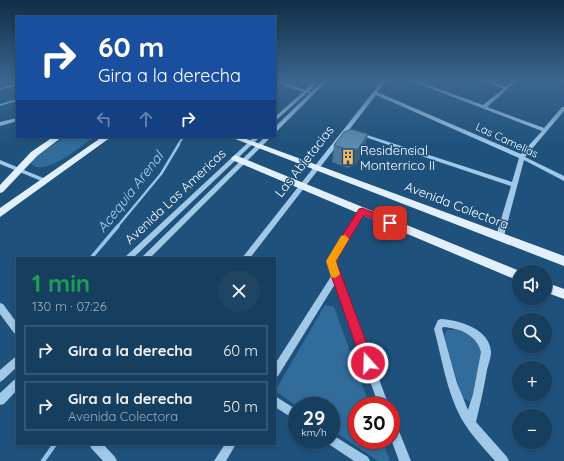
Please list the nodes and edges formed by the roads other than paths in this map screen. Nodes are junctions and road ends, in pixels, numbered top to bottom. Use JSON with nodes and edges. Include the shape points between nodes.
{"nodes":[{"id":1,"x":294,"y":103,"type":"edge"},
{"id":2,"x":303,"y":103,"type":"edge"},
{"id":3,"x":368,"y":103,"type":"edge"},
{"id":4,"x":397,"y":103,"type":"edge"},
{"id":5,"x":472,"y":103,"type":"edge"},
{"id":6,"x":489,"y":103,"type":"edge"},
{"id":7,"x":484,"y":107,"type":"junction"},
{"id":8,"x":564,"y":108,"type":"edge"},
{"id":9,"x":16,"y":119,"type":"edge"},
{"id":10,"x":276,"y":119,"type":"edge"},
{"id":11,"x":0,"y":124,"type":"edge"},
{"id":12,"x":276,"y":129,"type":"edge"},
{"id":13,"x":346,"y":130,"type":"junction"},
{"id":14,"x":545,"y":130,"type":"junction"},
{"id":15,"x":57,"y":138,"type":"edge"},
{"id":16,"x":106,"y":138,"type":"edge"},
{"id":17,"x":238,"y":138,"type":"edge"},
{"id":18,"x":266,"y":138,"type":"edge"},
{"id":19,"x":256,"y":142,"type":"edge"},
{"id":20,"x":522,"y":157,"type":"junction"},
{"id":21,"x":239,"y":160,"type":"junction"},
{"id":22,"x":0,"y":162,"type":"edge"},
{"id":23,"x":316,"y":167,"type":"junction"},
{"id":24,"x":19,"y":170,"type":"junction"},
{"id":25,"x":564,"y":179,"type":"edge"},
{"id":26,"x":46,"y":181,"type":"junction"},
{"id":27,"x":513,"y":185,"type":"junction"},
{"id":28,"x":302,"y":186,"type":"junction"},
{"id":29,"x":0,"y":190,"type":"edge"},
{"id":30,"x":362,"y":211,"type":"junction"},
{"id":31,"x":0,"y":213,"type":"edge"},
{"id":32,"x":500,"y":236,"type":"junction"},
{"id":33,"x":129,"y":257,"type":"edge"},
{"id":34,"x":146,"y":257,"type":"edge"},
{"id":35,"x":247,"y":257,"type":"edge"},
{"id":36,"x":564,"y":261,"type":"edge"},
{"id":37,"x":512,"y":273,"type":"edge"},
{"id":38,"x":336,"y":276,"type":"junction"},
{"id":39,"x":552,"y":289,"type":"edge"},
{"id":40,"x":564,"y":294,"type":"edge"},
{"id":41,"x":0,"y":306,"type":"edge"},
{"id":42,"x":16,"y":329,"type":"edge"},
{"id":43,"x":16,"y":362,"type":"edge"},
{"id":44,"x":276,"y":371,"type":"edge"},
{"id":45,"x":0,"y":377,"type":"edge"},
{"id":46,"x":16,"y":385,"type":"edge"},
{"id":47,"x":381,"y":397,"type":"edge"},
{"id":48,"x":0,"y":400,"type":"edge"},
{"id":49,"x":276,"y":402,"type":"edge"},
{"id":50,"x":288,"y":410,"type":"edge"},
{"id":51,"x":470,"y":423,"type":"junction"},
{"id":52,"x":98,"y":445,"type":"edge"},
{"id":53,"x":230,"y":445,"type":"edge"},
{"id":54,"x":340,"y":445,"type":"edge"},
{"id":55,"x":400,"y":449,"type":"edge"},
{"id":56,"x":111,"y":461,"type":"edge"},
{"id":57,"x":220,"y":461,"type":"edge"},
{"id":58,"x":364,"y":461,"type":"edge"},
{"id":59,"x":404,"y":461,"type":"edge"},
{"id":60,"x":503,"y":461,"type":"edge"}],
"edges":[{"from":1,"to":10,"type":"street"},
{"from":2,"to":12,"type":"street"},
{"from":3,"to":13,"type":"street","name":"Las Abietacias"},
{"from":4,"to":20,"type":"street","name":"Las Camelias"},
{"from":5,"to":7,"type":"street"},
{"from":6,"to":7,"type":"street"},
{"from":7,"to":14,"type":"street"},
{"from":8,"to":14,"type":"street"},
{"from":9,"to":11,"type":"street"},
{"from":13,"to":23,"type":"street","name":"Las Abietacias"},
{"from":13,"to":27,"type":"street"},
{"from":14,"to":20,"type":"street"},
{"from":15,"to":24,"type":"main road","via":[[34,154]]},
{"from":16,"to":26,"type":"main road"},
{"from":17,"to":19,"type":"main road","name":"Avenida Colectora"},
{"from":18,"to":19,"type":"street","name":"Avenida Las Americas"},
{"from":19,"to":21,"type":"street","name":"Avenida Las Americas"},
{"from":19,"to":21,"type":"street","name":"Avenida Las Americas"},
{"from":19,"to":23,"type":"main road","name":"Avenida Colectora"},
{"from":20,"to":25,"type":"street","name":"Las Camelias"},
{"from":20,"to":27,"type":"street"},
{"from":21,"to":28,"type":"main road"},
{"from":21,"to":33,"type":"street","name":"Avenida Las Americas"},
{"from":21,"to":34,"type":"street","name":"Avenida Las Americas"},
{"from":22,"to":24,"type":"street"},
{"from":23,"to":28,"type":"street","name":"Las Abietacias"},
{"from":23,"to":32,"type":"main road","name":"Avenida Colectora"},
{"from":24,"to":26,"type":"street"},
{"from":24,"to":29,"type":"main road"},
{"from":26,"to":31,"type":"main road"},
{"from":27,"to":32,"type":"street"},
{"from":28,"to":30,"type":"main road"},
{"from":28,"to":35,"type":"street","name":"Las Abietacias"},
{"from":30,"to":37,"type":"main road"},
{"from":30,"to":38,"type":"street","via":[[331,261]]},
{"from":32,"to":36,"type":"main road","name":"Avenida Colectora"},
{"from":38,"to":44,"type":"street"},
{"from":38,"to":47,"type":"street"},
{"from":39,"to":40,"type":"main road"},
{"from":41,"to":42,"type":"street"},
{"from":43,"to":45,"type":"street"},
{"from":46,"to":48,"type":"street"},
{"from":49,"to":50,"type":"street"},
{"from":51,"to":51,"type":"street","via":[[486,347],[474,334],[456,324],[441,323],[438,329],[455,391]]},
{"from":51,"to":60,"type":"street"},
{"from":52,"to":56,"type":"street"},
{"from":53,"to":57,"type":"street"},
{"from":54,"to":58,"type":"street"},
{"from":55,"to":59,"type":"street"}]}
